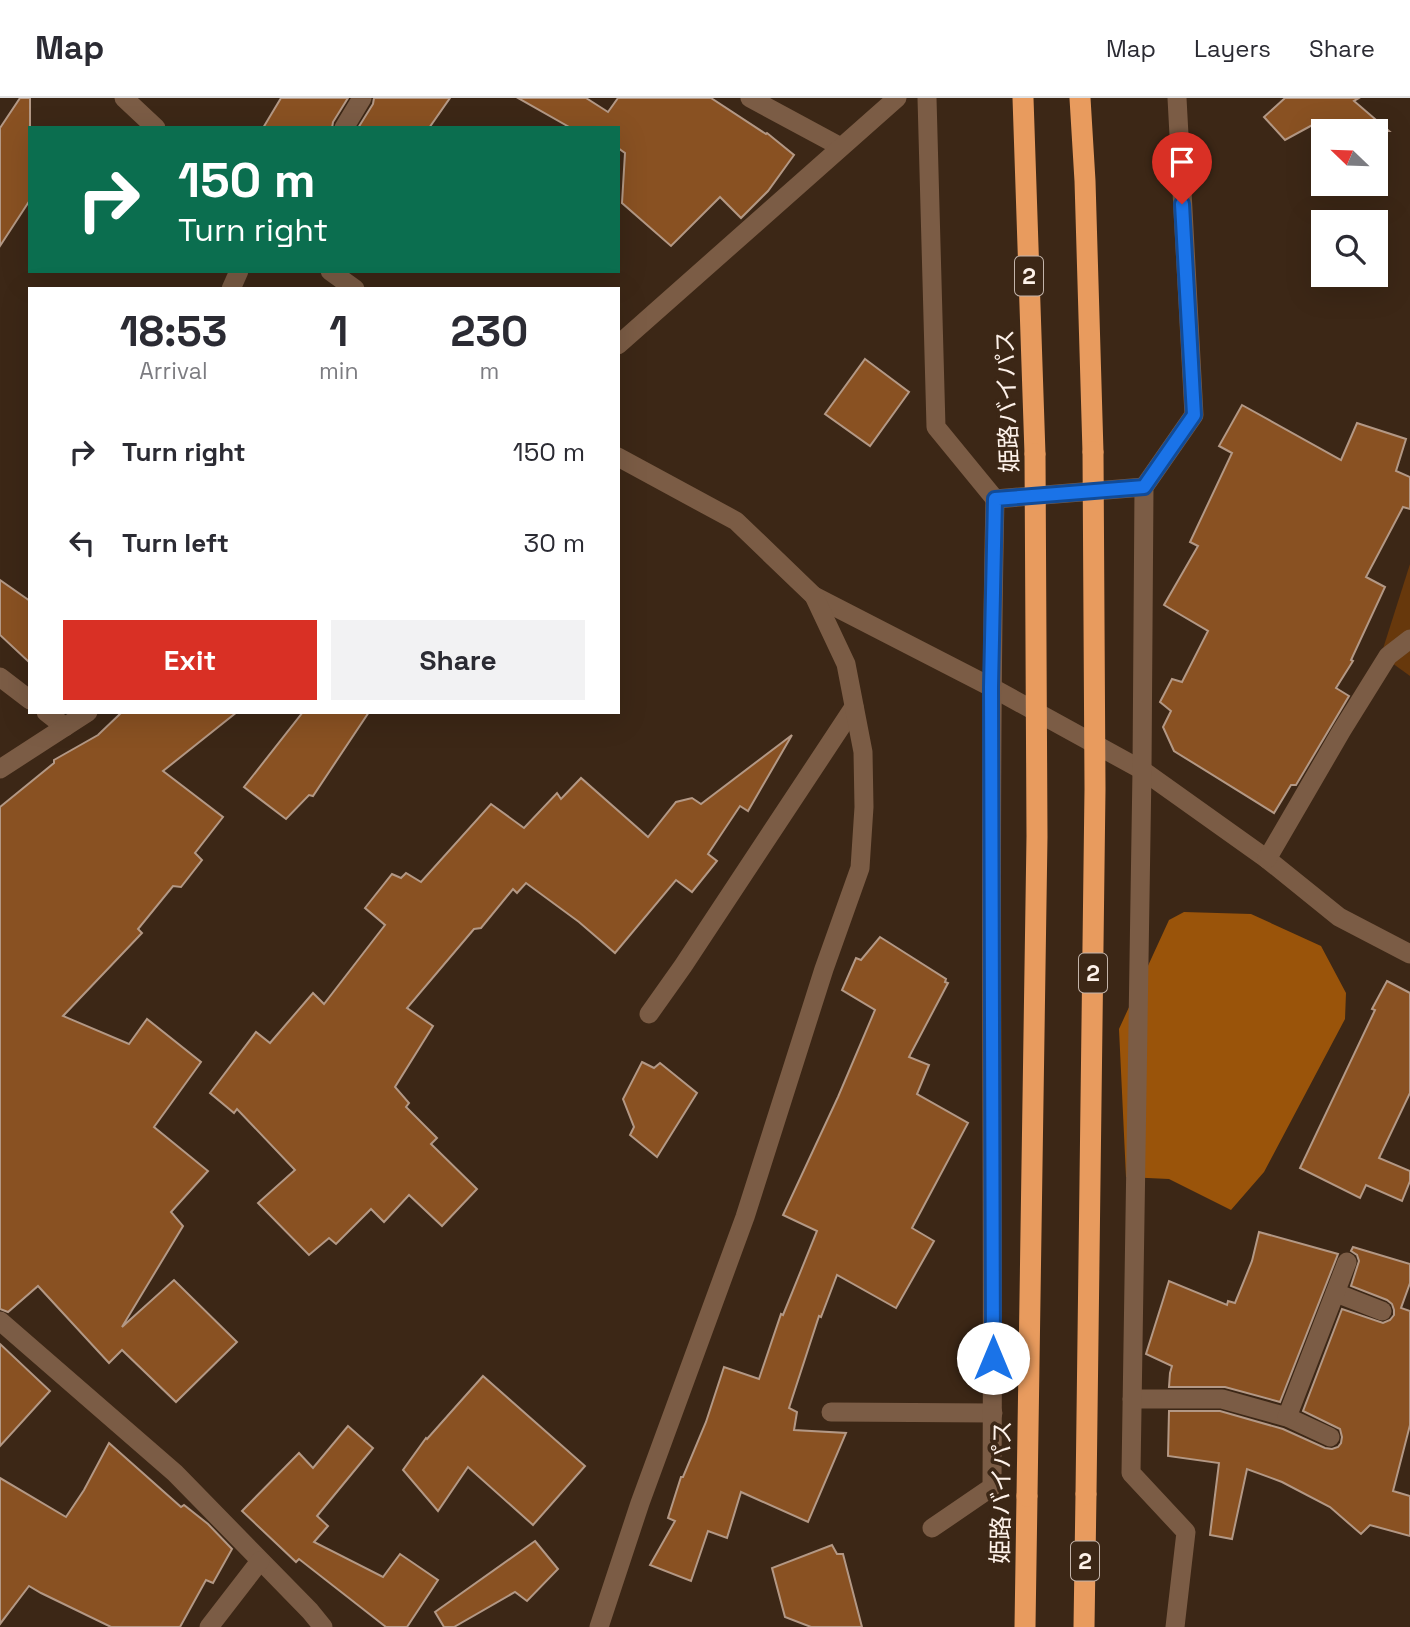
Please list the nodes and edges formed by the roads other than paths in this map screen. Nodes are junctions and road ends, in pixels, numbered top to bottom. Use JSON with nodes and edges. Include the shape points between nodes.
{"nodes":[{"id":1,"x":124,"y":98,"type":"edge"},
{"id":2,"x":362,"y":98,"type":"edge"},
{"id":3,"x":750,"y":98,"type":"edge"},
{"id":4,"x":897,"y":98,"type":"edge"},
{"id":5,"x":927,"y":98,"type":"edge"},
{"id":6,"x":1023,"y":98,"type":"edge"},
{"id":7,"x":1080,"y":98,"type":"edge"},
{"id":8,"x":1177,"y":98,"type":"edge"},
{"id":9,"x":154,"y":126,"type":"edge"},
{"id":10,"x":345,"y":126,"type":"edge"},
{"id":11,"x":841,"y":147,"type":"junction"},
{"id":12,"x":333,"y":273,"type":"edge"},
{"id":13,"x":352,"y":287,"type":"edge"},
{"id":14,"x":620,"y":343,"type":"edge"},
{"id":15,"x":620,"y":458,"type":"edge"},
{"id":16,"x":1144,"y":487,"type":"junction"},
{"id":17,"x":995,"y":499,"type":"junction"},
{"id":18,"x":814,"y":596,"type":"junction"},
{"id":19,"x":1410,"y":639,"type":"edge"},
{"id":20,"x":0,"y":677,"type":"edge"},
{"id":21,"x":991,"y":687,"type":"junction"},
{"id":22,"x":28,"y":698,"type":"edge"},
{"id":23,"x":854,"y":707,"type":"junction"},
{"id":24,"x":49,"y":714,"type":"edge"},
{"id":25,"x":85,"y":714,"type":"edge"},
{"id":26,"x":65,"y":727,"type":"junction"},
{"id":27,"x":0,"y":769,"type":"edge"},
{"id":28,"x":1142,"y":770,"type":"junction"},
{"id":29,"x":1267,"y":859,"type":"junction"},
{"id":30,"x":1410,"y":954,"type":"edge"},
{"id":31,"x":649,"y":1014,"type":"dead end"},
{"id":32,"x":1348,"y":1262,"type":"dead end"},
{"id":33,"x":1336,"y":1293,"type":"junction"},
{"id":34,"x":1382,"y":1311,"type":"dead end"},
{"id":35,"x":0,"y":1321,"type":"edge"},
{"id":36,"x":1132,"y":1399,"type":"junction"},
{"id":37,"x":831,"y":1412,"type":"dead end"},
{"id":38,"x":993,"y":1413,"type":"junction"},
{"id":39,"x":1287,"y":1417,"type":"junction"},
{"id":40,"x":1330,"y":1437,"type":"dead end"},
{"id":41,"x":932,"y":1528,"type":"dead end"},
{"id":42,"x":260,"y":1560,"type":"junction"},
{"id":43,"x":310,"y":1611,"type":"junction"},
{"id":44,"x":209,"y":1627,"type":"edge"},
{"id":45,"x":298,"y":1627,"type":"edge"},
{"id":46,"x":324,"y":1627,"type":"edge"},
{"id":47,"x":599,"y":1627,"type":"edge"},
{"id":48,"x":1025,"y":1627,"type":"edge"},
{"id":49,"x":1084,"y":1627,"type":"edge"},
{"id":50,"x":1175,"y":1627,"type":"edge"}],
"edges":[{"from":1,"to":9,"type":"street"},
{"from":2,"to":10,"type":"street"},
{"from":3,"to":11,"type":"street"},
{"from":4,"to":11,"type":"street"},
{"from":5,"to":17,"type":"street","via":[[936,427]]},
{"from":6,"to":48,"type":"highway","name":"姫路バイパス","number":"2","bridge":true,"via":[[1035,454],[1037,836]]},
{"from":7,"to":49,"type":"highway","number":"2","bridge":true,"via":[[1093,452],[1095,789]]},
{"from":8,"to":16,"type":"street","via":[[1194,415]]},
{"from":11,"to":14,"type":"street"},
{"from":12,"to":13,"type":"street"},
{"from":15,"to":18,"type":"street","via":[[736,521]]},
{"from":16,"to":17,"type":"street"},
{"from":16,"to":28,"type":"street"},
{"from":17,"to":21,"type":"street"},
{"from":18,"to":21,"type":"street"},
{"from":18,"to":23,"type":"street","via":[[846,664]]},
{"from":19,"to":29,"type":"street","via":[[1388,656]]},
{"from":20,"to":22,"type":"street"},
{"from":21,"to":28,"type":"street"},
{"from":21,"to":38,"type":"street"},
{"from":23,"to":31,"type":"street"},
{"from":23,"to":47,"type":"street","via":[[863,752],[860,867],[745,1217]]},
{"from":24,"to":26,"type":"street"},
{"from":25,"to":26,"type":"street"},
{"from":26,"to":27,"type":"street"},
{"from":28,"to":29,"type":"street"},
{"from":28,"to":36,"type":"street"},
{"from":29,"to":30,"type":"street","via":[[1339,917]]},
{"from":32,"to":33,"type":"street"},
{"from":33,"to":34,"type":"street"},
{"from":33,"to":39,"type":"street"},
{"from":35,"to":42,"type":"street","via":[[175,1473]]},
{"from":36,"to":39,"type":"street","via":[[1222,1399]]},
{"from":36,"to":50,"type":"street","via":[[1131,1473],[1186,1532]]},
{"from":37,"to":38,"type":"street"},
{"from":38,"to":41,"type":"street","via":[[992,1487]]},
{"from":39,"to":40,"type":"street"},
{"from":42,"to":43,"type":"street"},
{"from":42,"to":44,"type":"street"},
{"from":43,"to":45,"type":"street"},
{"from":43,"to":46,"type":"street"}]}
